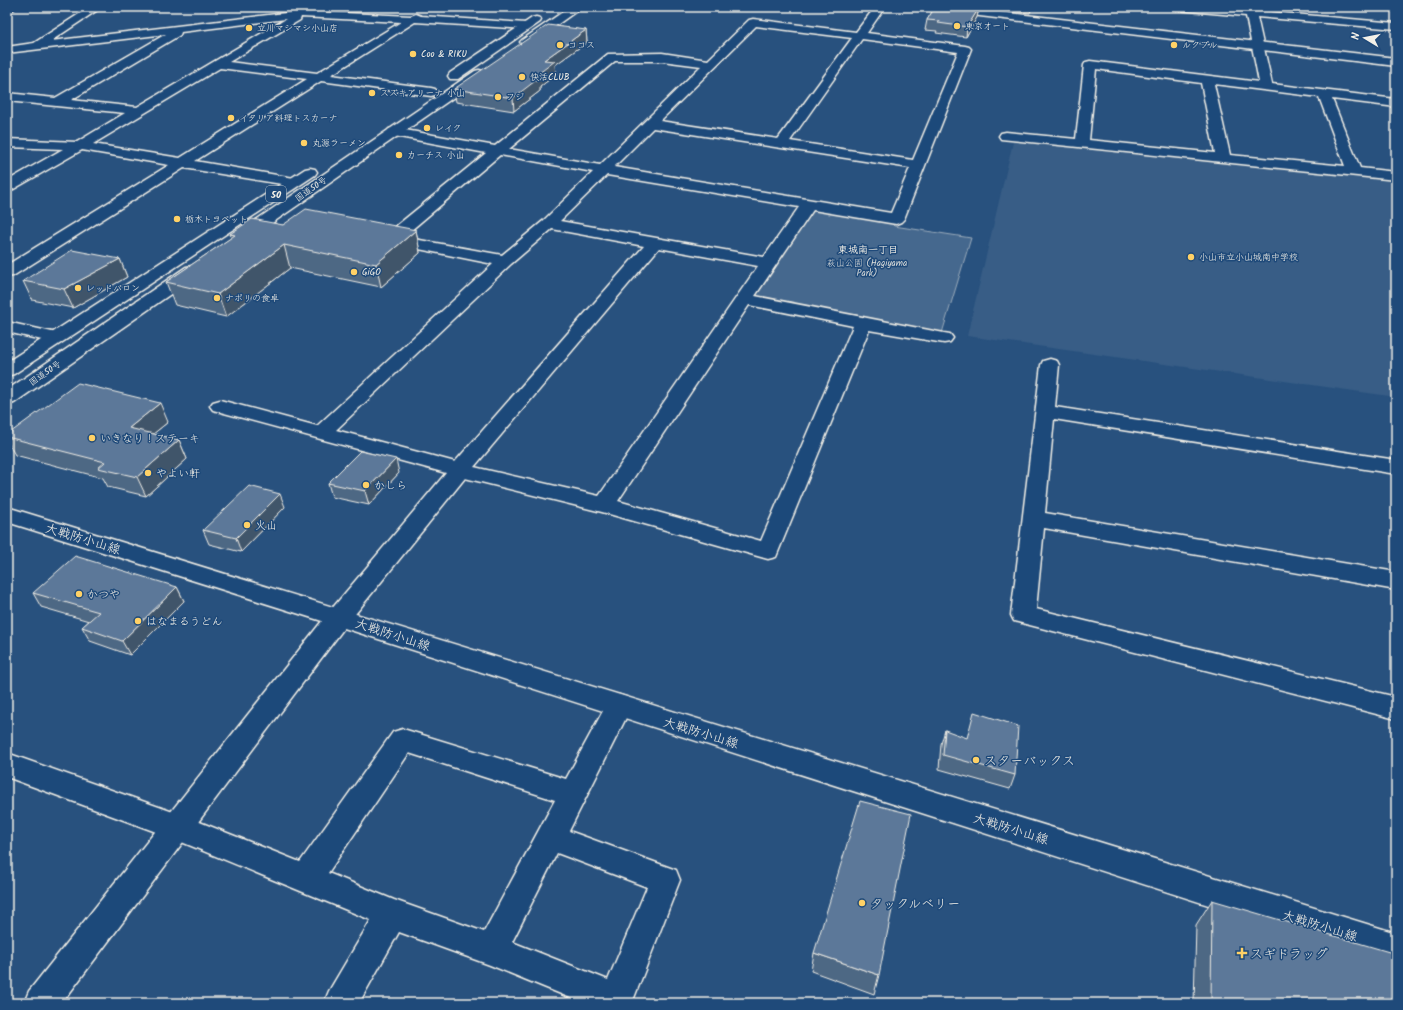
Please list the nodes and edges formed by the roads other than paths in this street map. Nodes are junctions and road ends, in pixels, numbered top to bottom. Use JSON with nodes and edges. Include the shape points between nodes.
{"nodes":[{"id":1,"x":97,"y":7,"type":"edge"},
{"id":2,"x":425,"y":7,"type":"edge"},
{"id":3,"x":577,"y":7,"type":"edge"},
{"id":4,"x":880,"y":7,"type":"edge"},
{"id":5,"x":930,"y":7,"type":"edge"},
{"id":6,"x":1176,"y":7,"type":"edge"},
{"id":7,"x":306,"y":11,"type":"edge"},
{"id":8,"x":544,"y":14,"type":"dead end"},
{"id":9,"x":1251,"y":14,"type":"junction"},
{"id":10,"x":414,"y":20,"type":"junction"},
{"id":11,"x":526,"y":26,"type":"junction"},
{"id":12,"x":1396,"y":26,"type":"edge"},
{"id":13,"x":184,"y":28,"type":"junction"},
{"id":14,"x":859,"y":36,"type":"junction"},
{"id":15,"x":1258,"y":45,"type":"junction"},
{"id":16,"x":34,"y":47,"type":"junction"},
{"id":17,"x":7,"y":50,"type":"edge"},
{"id":18,"x":7,"y":62,"type":"edge"},
{"id":19,"x":1396,"y":62,"type":"edge"},
{"id":20,"x":217,"y":64,"type":"junction"},
{"id":21,"x":711,"y":64,"type":"junction"},
{"id":22,"x":320,"y":78,"type":"junction"},
{"id":23,"x":1207,"y":80,"type":"junction"},
{"id":24,"x":1266,"y":87,"type":"junction"},
{"id":25,"x":431,"y":92,"type":"junction"},
{"id":26,"x":1324,"y":94,"type":"junction"},
{"id":27,"x":7,"y":97,"type":"edge"},
{"id":28,"x":58,"y":102,"type":"junction"},
{"id":29,"x":1396,"y":103,"type":"edge"},
{"id":30,"x":139,"y":111,"type":"junction"},
{"id":31,"x":651,"y":124,"type":"junction"},
{"id":32,"x":394,"y":132,"type":"junction"},
{"id":33,"x":1006,"y":136,"type":"dead end"},
{"id":34,"x":7,"y":143,"type":"edge"},
{"id":35,"x":353,"y":143,"type":"dead end"},
{"id":36,"x":1082,"y":143,"type":"junction"},
{"id":37,"x":782,"y":144,"type":"junction"},
{"id":38,"x":82,"y":146,"type":"junction"},
{"id":39,"x":497,"y":150,"type":"junction"},
{"id":40,"x":1223,"y":157,"type":"junction"},
{"id":41,"x":179,"y":164,"type":"junction"},
{"id":42,"x":320,"y":165,"type":"dead end"},
{"id":43,"x":918,"y":166,"type":"junction"},
{"id":44,"x":604,"y":170,"type":"junction"},
{"id":45,"x":1354,"y":171,"type":"junction"},
{"id":46,"x":1396,"y":176,"type":"edge"},
{"id":47,"x":294,"y":182,"type":"junction"},
{"id":48,"x":7,"y":187,"type":"edge"},
{"id":49,"x":808,"y":205,"type":"junction"},
{"id":50,"x":549,"y":224,"type":"junction"},
{"id":51,"x":655,"y":242,"type":"junction"},
{"id":52,"x":232,"y":244,"type":"edge"},
{"id":53,"x":505,"y":261,"type":"junction"},
{"id":54,"x":206,"y":262,"type":"edge"},
{"id":55,"x":768,"y":263,"type":"junction"},
{"id":56,"x":7,"y":272,"type":"edge"},
{"id":57,"x":743,"y":299,"type":"junction"},
{"id":58,"x":863,"y":322,"type":"junction"},
{"id":59,"x":7,"y":327,"type":"edge"},
{"id":60,"x":55,"y":338,"type":"junction"},
{"id":61,"x":944,"y":338,"type":"dead end"},
{"id":62,"x":1050,"y":365,"type":"dead end"},
{"id":63,"x":7,"y":370,"type":"edge"},
{"id":64,"x":7,"y":400,"type":"edge"},
{"id":65,"x":220,"y":406,"type":"dead end"},
{"id":66,"x":1046,"y":412,"type":"junction"},
{"id":67,"x":321,"y":433,"type":"junction"},
{"id":68,"x":1396,"y":467,"type":"edge"},
{"id":69,"x":460,"y":470,"type":"junction"},
{"id":70,"x":604,"y":505,"type":"junction"},
{"id":71,"x":7,"y":514,"type":"edge"},
{"id":72,"x":1034,"y":519,"type":"junction"},
{"id":73,"x":1396,"y":581,"type":"edge"},
{"id":74,"x":339,"y":617,"type":"junction"},
{"id":75,"x":619,"y":706,"type":"junction"},
{"id":76,"x":1396,"y":708,"type":"edge"},
{"id":77,"x":7,"y":765,"type":"edge"},
{"id":78,"x":573,"y":793,"type":"junction"},
{"id":79,"x":177,"y":826,"type":"junction"},
{"id":80,"x":550,"y":836,"type":"junction"},
{"id":81,"x":306,"y":879,"type":"junction"},
{"id":82,"x":392,"y":914,"type":"junction"},
{"id":83,"x":1396,"y":949,"type":"edge"},
{"id":84,"x":491,"y":950,"type":"junction"},
{"id":85,"x":616,"y":1001,"type":"edge"},
{"id":86,"x":41,"y":1003,"type":"edge"},
{"id":87,"x":341,"y":1003,"type":"edge"}],
"edges":[{"from":1,"to":16,"type":"main road"},
{"from":2,"to":10,"type":"main road"},
{"from":3,"to":32,"type":"main road","name":"国道50号","number":"50"},
{"from":4,"to":14,"type":"main road"},
{"from":5,"to":15,"type":"main road"},
{"from":6,"to":9,"type":"main road"},
{"from":7,"to":10,"type":"main road"},
{"from":7,"to":13,"type":"main road","via":[[236,17]]},
{"from":7,"to":20,"type":"main road"},
{"from":8,"to":11,"type":"main road"},
{"from":9,"to":12,"type":"main road"},
{"from":9,"to":15,"type":"main road"},
{"from":10,"to":11,"type":"main road"},
{"from":10,"to":22,"type":"main road"},
{"from":11,"to":25,"type":"main road"},
{"from":13,"to":16,"type":"main road"},
{"from":13,"to":28,"type":"main road"},
{"from":14,"to":21,"type":"main road","via":[[753,22]]},
{"from":14,"to":37,"type":"main road"},
{"from":14,"to":43,"type":"main road","via":[[965,49]]},
{"from":15,"to":19,"type":"main road"},
{"from":15,"to":24,"type":"main road"},
{"from":16,"to":17,"type":"main road"},
{"from":16,"to":18,"type":"main road"},
{"from":20,"to":22,"type":"main road"},
{"from":20,"to":30,"type":"main road"},
{"from":21,"to":31,"type":"main road"},
{"from":21,"to":39,"type":"main road","via":[[662,57],[612,58]]},
{"from":22,"to":25,"type":"main road"},
{"from":22,"to":41,"type":"main road"},
{"from":23,"to":24,"type":"main road"},
{"from":23,"to":36,"type":"main road","via":[[1090,65]]},
{"from":23,"to":40,"type":"main road"},
{"from":24,"to":26,"type":"main road"},
{"from":25,"to":35,"type":"main road"},
{"from":26,"to":29,"type":"main road"},
{"from":26,"to":45,"type":"main road"},
{"from":27,"to":28,"type":"main road"},
{"from":28,"to":30,"type":"main road"},
{"from":30,"to":38,"type":"main road"},
{"from":31,"to":37,"type":"main road"},
{"from":31,"to":44,"type":"main road"},
{"from":32,"to":39,"type":"main road"},
{"from":32,"to":52,"type":"main road","name":"国道50号","number":"50"},
{"from":33,"to":36,"type":"main road"},
{"from":34,"to":38,"type":"main road"},
{"from":36,"to":40,"type":"main road"},
{"from":37,"to":43,"type":"main road"},
{"from":38,"to":41,"type":"main road"},
{"from":38,"to":48,"type":"main road"},
{"from":39,"to":44,"type":"main road"},
{"from":39,"to":53,"type":"main road","via":[[390,238]]},
{"from":40,"to":45,"type":"main road"},
{"from":41,"to":47,"type":"main road"},
{"from":41,"to":56,"type":"main road"},
{"from":42,"to":47,"type":"main road","name":"国道50号","number":"50"},
{"from":43,"to":49,"type":"main road","via":[[896,219]]},
{"from":44,"to":49,"type":"main road"},
{"from":44,"to":50,"type":"main road"},
{"from":45,"to":46,"type":"main road"},
{"from":47,"to":60,"type":"main road","name":"国道50号","number":"50"},
{"from":49,"to":55,"type":"main road"},
{"from":50,"to":51,"type":"main road"},
{"from":50,"to":53,"type":"main road"},
{"from":51,"to":55,"type":"main road"},
{"from":51,"to":69,"type":"main road"},
{"from":53,"to":67,"type":"main road"},
{"from":54,"to":64,"type":"main road","name":"国道50号"},
{"from":55,"to":57,"type":"main road"},
{"from":57,"to":58,"type":"main road"},
{"from":57,"to":70,"type":"main road"},
{"from":58,"to":61,"type":"main road"},
{"from":58,"to":70,"type":"main road","via":[[768,551]]},
{"from":59,"to":60,"type":"main road"},
{"from":60,"to":63,"type":"main road","name":"国道50号","number":"50"},
{"from":62,"to":66,"type":"main road"},
{"from":65,"to":67,"type":"main road"},
{"from":66,"to":68,"type":"main road"},
{"from":66,"to":72,"type":"main road"},
{"from":67,"to":69,"type":"main road"},
{"from":69,"to":70,"type":"main road"},
{"from":69,"to":74,"type":"main road"},
{"from":71,"to":74,"type":"main road","name":"大戦防小山線"},
{"from":72,"to":73,"type":"main road"},
{"from":72,"to":76,"type":"main road","via":[[1023,615]]},
{"from":74,"to":75,"type":"main road","name":"大戦防小山線"},
{"from":74,"to":79,"type":"main road"},
{"from":75,"to":78,"type":"main road"},
{"from":75,"to":83,"type":"main road","name":"大戦防小山線"},
{"from":77,"to":79,"type":"main road"},
{"from":78,"to":80,"type":"main road"},
{"from":78,"to":81,"type":"main road","via":[[403,740]]},
{"from":79,"to":81,"type":"main road"},
{"from":79,"to":86,"type":"main road"},
{"from":80,"to":84,"type":"main road"},
{"from":80,"to":85,"type":"main road","via":[[665,880]]},
{"from":81,"to":82,"type":"main road"},
{"from":82,"to":84,"type":"main road"},
{"from":82,"to":87,"type":"main road"},
{"from":84,"to":85,"type":"main road"}]}
